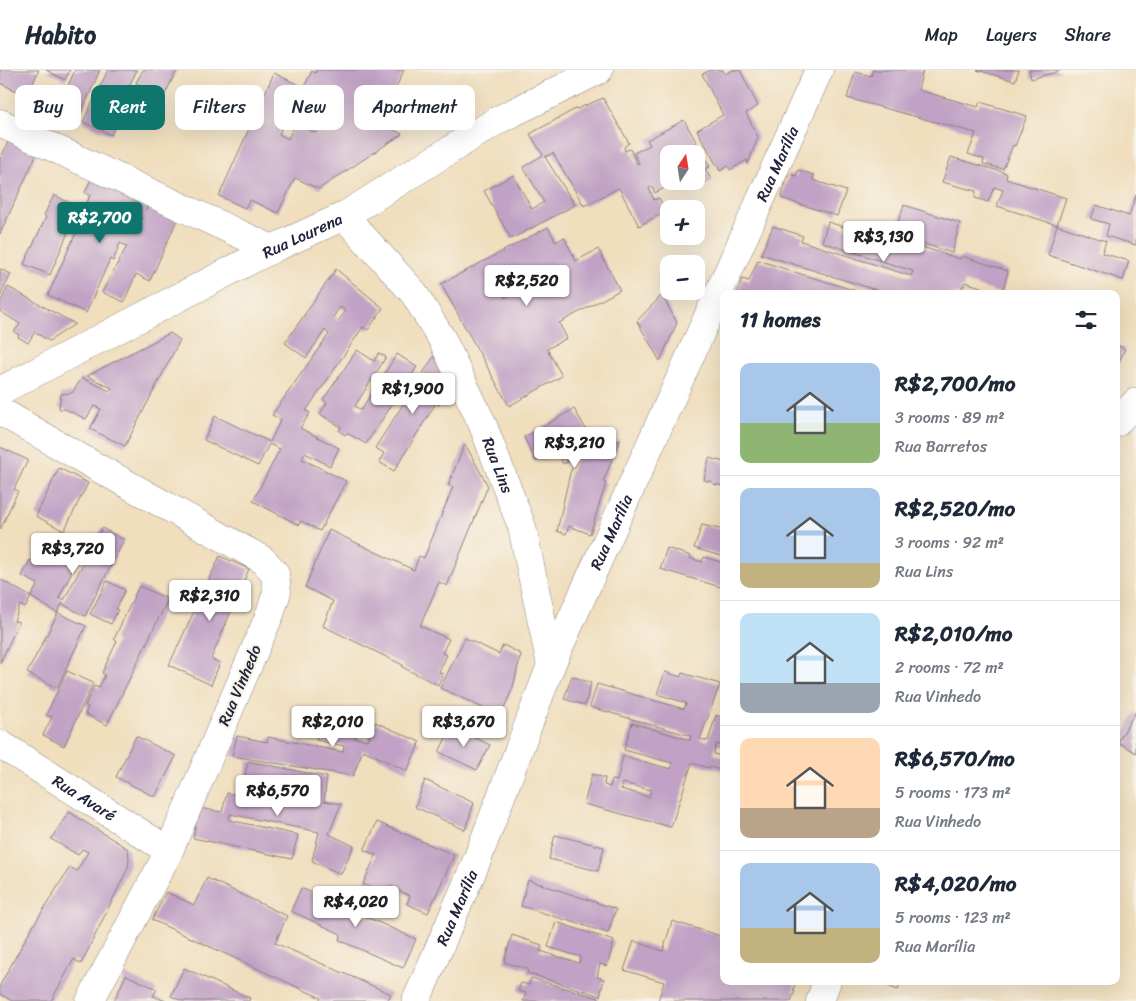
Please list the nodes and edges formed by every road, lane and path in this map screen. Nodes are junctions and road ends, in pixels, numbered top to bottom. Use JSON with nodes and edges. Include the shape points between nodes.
{"nodes":[{"id":1,"x":599,"y":70,"type":"edge"},
{"id":2,"x":819,"y":70,"type":"edge"},
{"id":3,"x":0,"y":123,"type":"edge"},
{"id":4,"x":344,"y":216,"type":"junction"},
{"id":5,"x":272,"y":249,"type":"junction"},
{"id":6,"x":0,"y":392,"type":"edge"},
{"id":7,"x":1136,"y":402,"type":"edge"},
{"id":8,"x":0,"y":411,"type":"edge"},
{"id":9,"x":1120,"y":419,"type":"edge"},
{"id":10,"x":550,"y":665,"type":"junction"},
{"id":11,"x":0,"y":744,"type":"edge"},
{"id":12,"x":169,"y":851,"type":"junction"},
{"id":13,"x":826,"y":985,"type":"edge"},
{"id":14,"x":90,"y":1001,"type":"edge"},
{"id":15,"x":416,"y":1001,"type":"edge"},
{"id":16,"x":820,"y":1001,"type":"edge"}],
"edges":[{"from":1,"to":4,"type":"street","name":"Rua Lourena","via":[[498,120]]},
{"from":2,"to":10,"type":"street","name":"Rua Marília"},
{"from":3,"to":5,"type":"street"},
{"from":4,"to":5,"type":"street","name":"Rua Lourena"},
{"from":4,"to":10,"type":"street","name":"Rua Lins","via":[[413,292],[442,339],[482,423],[522,527]]},
{"from":5,"to":6,"type":"street","name":"Rua Lourena"},
{"from":7,"to":9,"type":"street"},
{"from":8,"to":12,"type":"street","name":"Rua Vinhedo","via":[[263,560],[275,572],[277,592],[270,614]]},
{"from":10,"to":15,"type":"street","name":"Rua Marília","via":[[476,865]]},
{"from":11,"to":12,"type":"street","name":"Rua Avaré"},
{"from":12,"to":14,"type":"street","name":"Rua Vinhedo"},
{"from":13,"to":16,"type":"street"}]}
